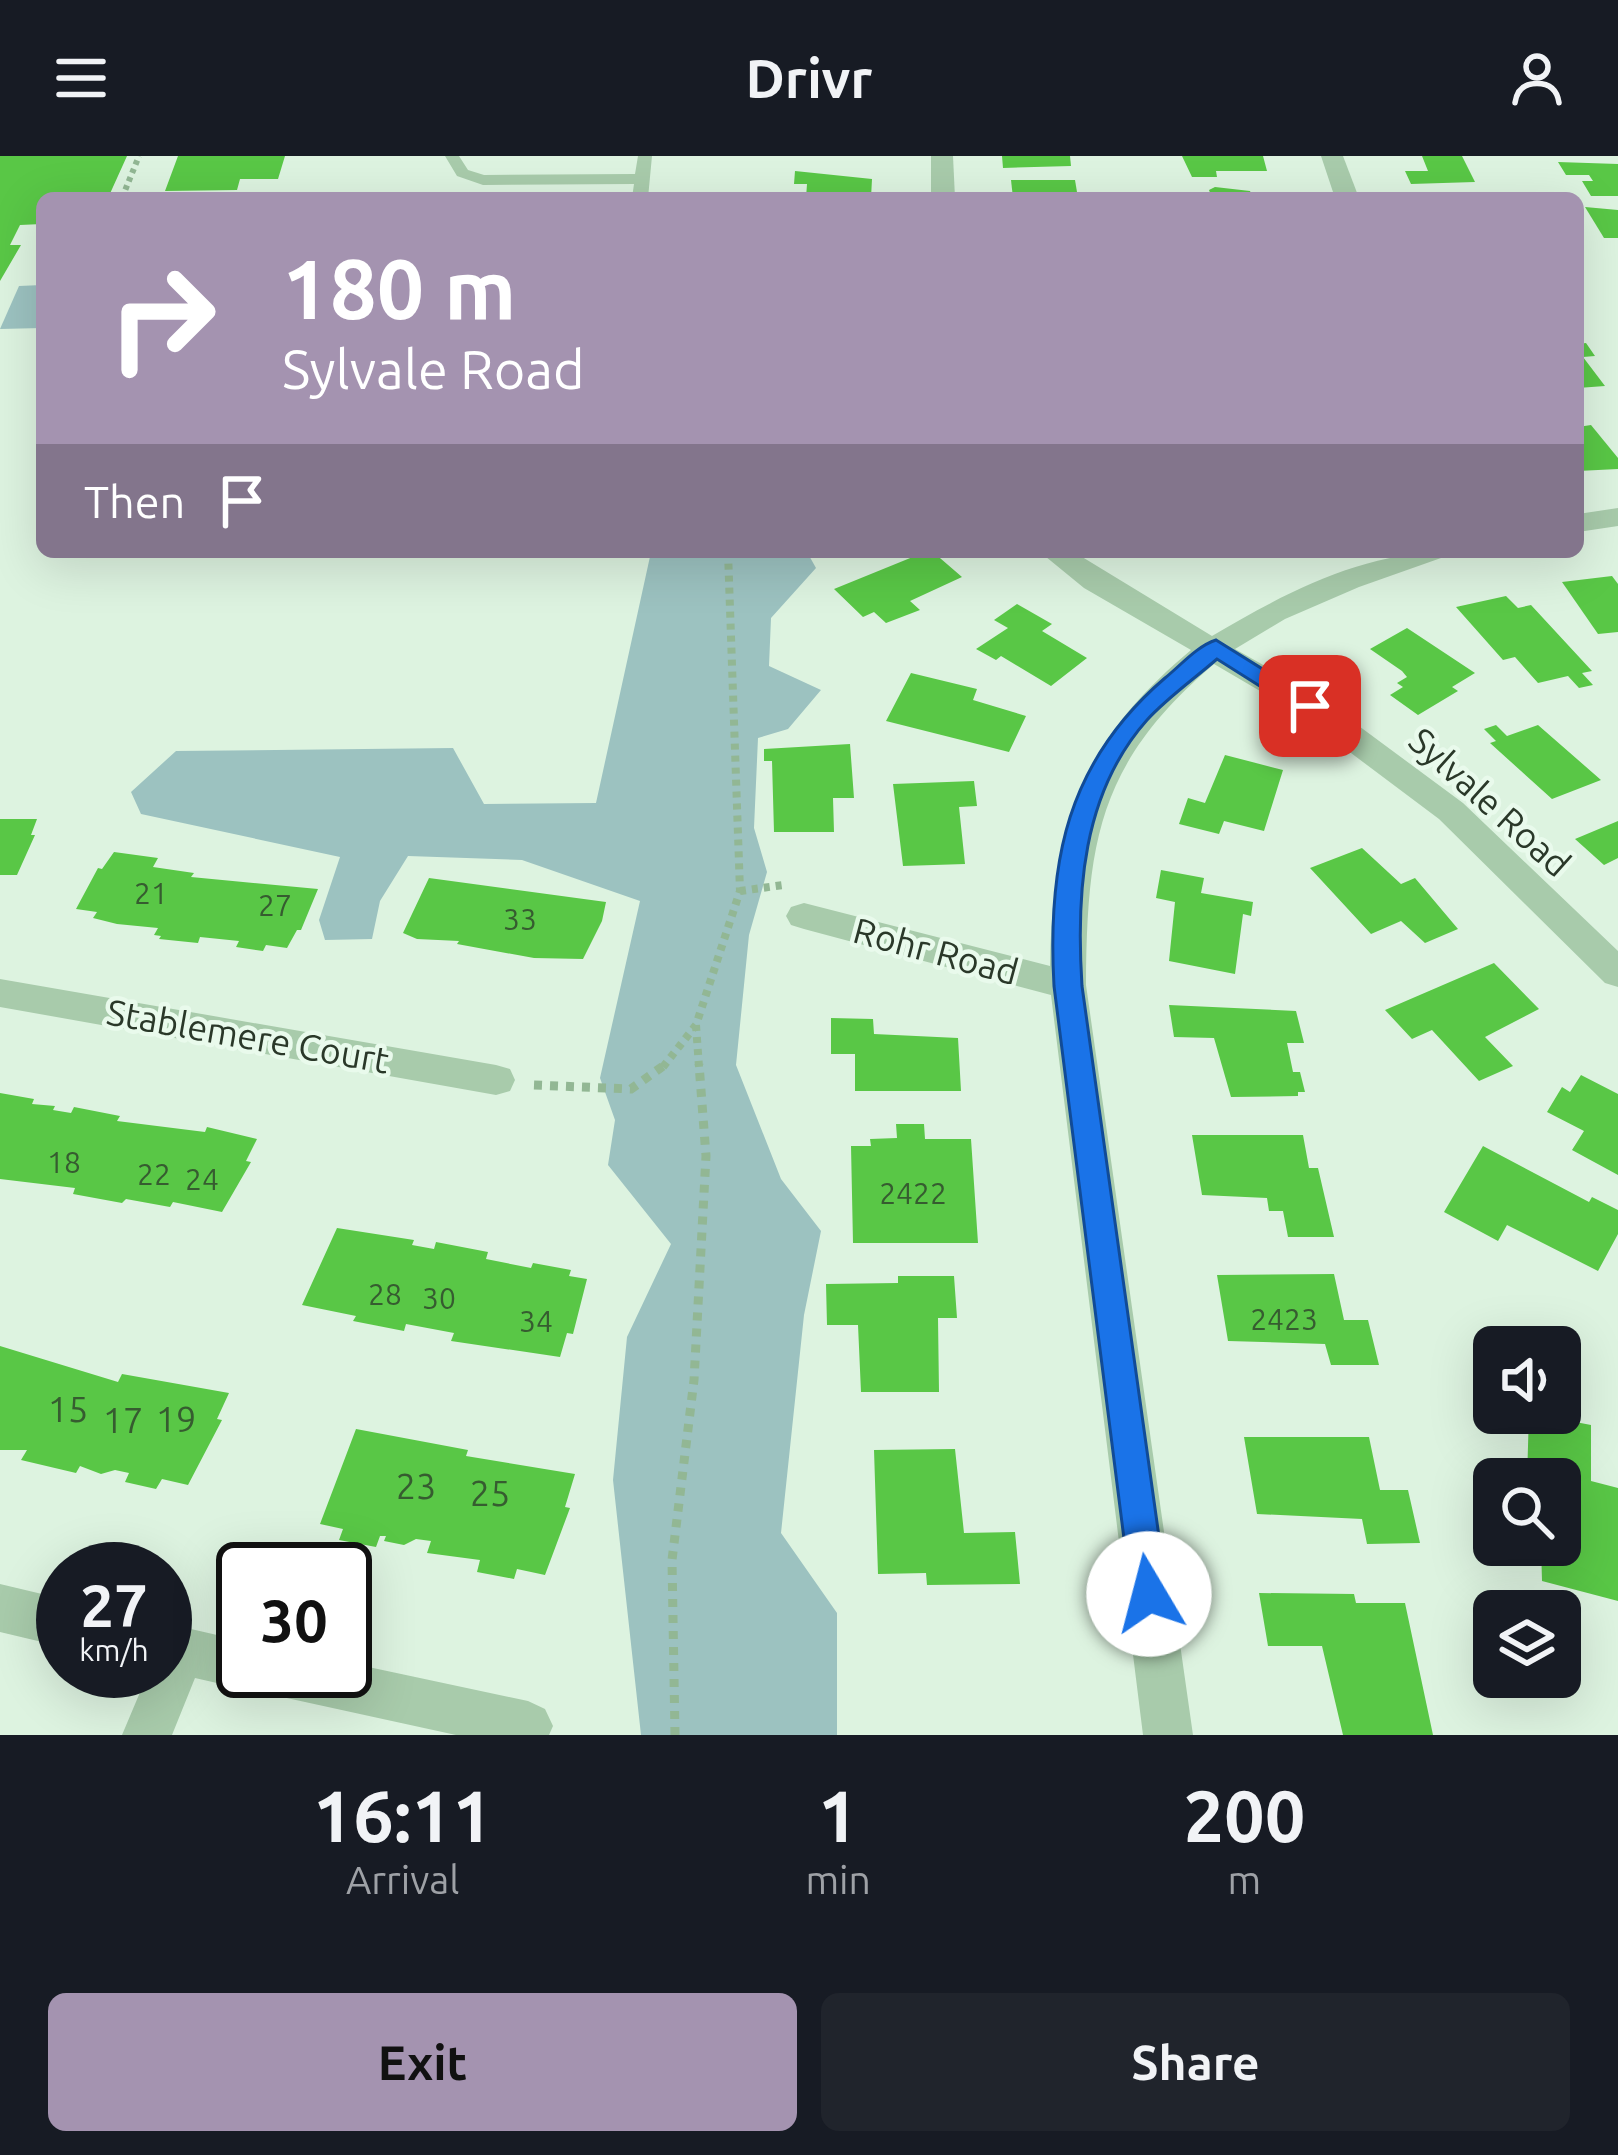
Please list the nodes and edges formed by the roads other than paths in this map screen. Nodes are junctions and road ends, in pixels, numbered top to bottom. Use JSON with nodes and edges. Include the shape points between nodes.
{"nodes":[{"id":1,"x":452,"y":156,"type":"edge"},
{"id":2,"x":645,"y":156,"type":"edge"},
{"id":3,"x":942,"y":156,"type":"edge"},
{"id":4,"x":1332,"y":156,"type":"edge"},
{"id":5,"x":642,"y":179,"type":"junction"},
{"id":6,"x":641,"y":192,"type":"edge"},
{"id":7,"x":943,"y":192,"type":"edge"},
{"id":8,"x":1346,"y":192,"type":"edge"},
{"id":9,"x":1618,"y":517,"type":"edge"},
{"id":10,"x":1584,"y":522,"type":"edge"},
{"id":11,"x":1063,"y":558,"type":"edge"},
{"id":12,"x":1414,"y":558,"type":"edge"},
{"id":13,"x":1216,"y":647,"type":"junction"},
{"id":14,"x":804,"y":916,"type":"dead end"},
{"id":15,"x":1618,"y":973,"type":"edge"},
{"id":16,"x":1068,"y":986,"type":"junction"},
{"id":17,"x":0,"y":993,"type":"edge"},
{"id":18,"x":496,"y":1080,"type":"road end"},
{"id":19,"x":0,"y":1608,"type":"edge"},
{"id":20,"x":36,"y":1617,"type":"edge"},
{"id":21,"x":372,"y":1692,"type":"edge"},
{"id":22,"x":159,"y":1698,"type":"edge"},
{"id":23,"x":528,"y":1726,"type":"dead end"},
{"id":24,"x":147,"y":1735,"type":"edge"},
{"id":25,"x":1168,"y":1735,"type":"edge"}],
"edges":[{"from":1,"to":5,"type":"lane","via":[[462,173],[484,181]]},
{"from":2,"to":5,"type":"lane"},
{"from":3,"to":7,"type":"street"},
{"from":4,"to":8,"type":"street"},
{"from":5,"to":6,"type":"lane"},
{"from":9,"to":10,"type":"street"},
{"from":11,"to":13,"type":"street","name":"Sylvale Road"},
{"from":12,"to":13,"type":"street","via":[[1320,592]]},
{"from":13,"to":15,"type":"street","name":"Sylvale Road","via":[[1451,811]]},
{"from":13,"to":16,"type":"street","via":[[1138,714],[1086,806],[1064,921]]},
{"from":14,"to":16,"type":"street","name":"Rohr Road"},
{"from":16,"to":25,"type":"street"},
{"from":17,"to":18,"type":"street","name":"Stablemere Court"},
{"from":19,"to":20,"type":"street"},
{"from":21,"to":23,"type":"street"},
{"from":22,"to":24,"type":"street"}]}
